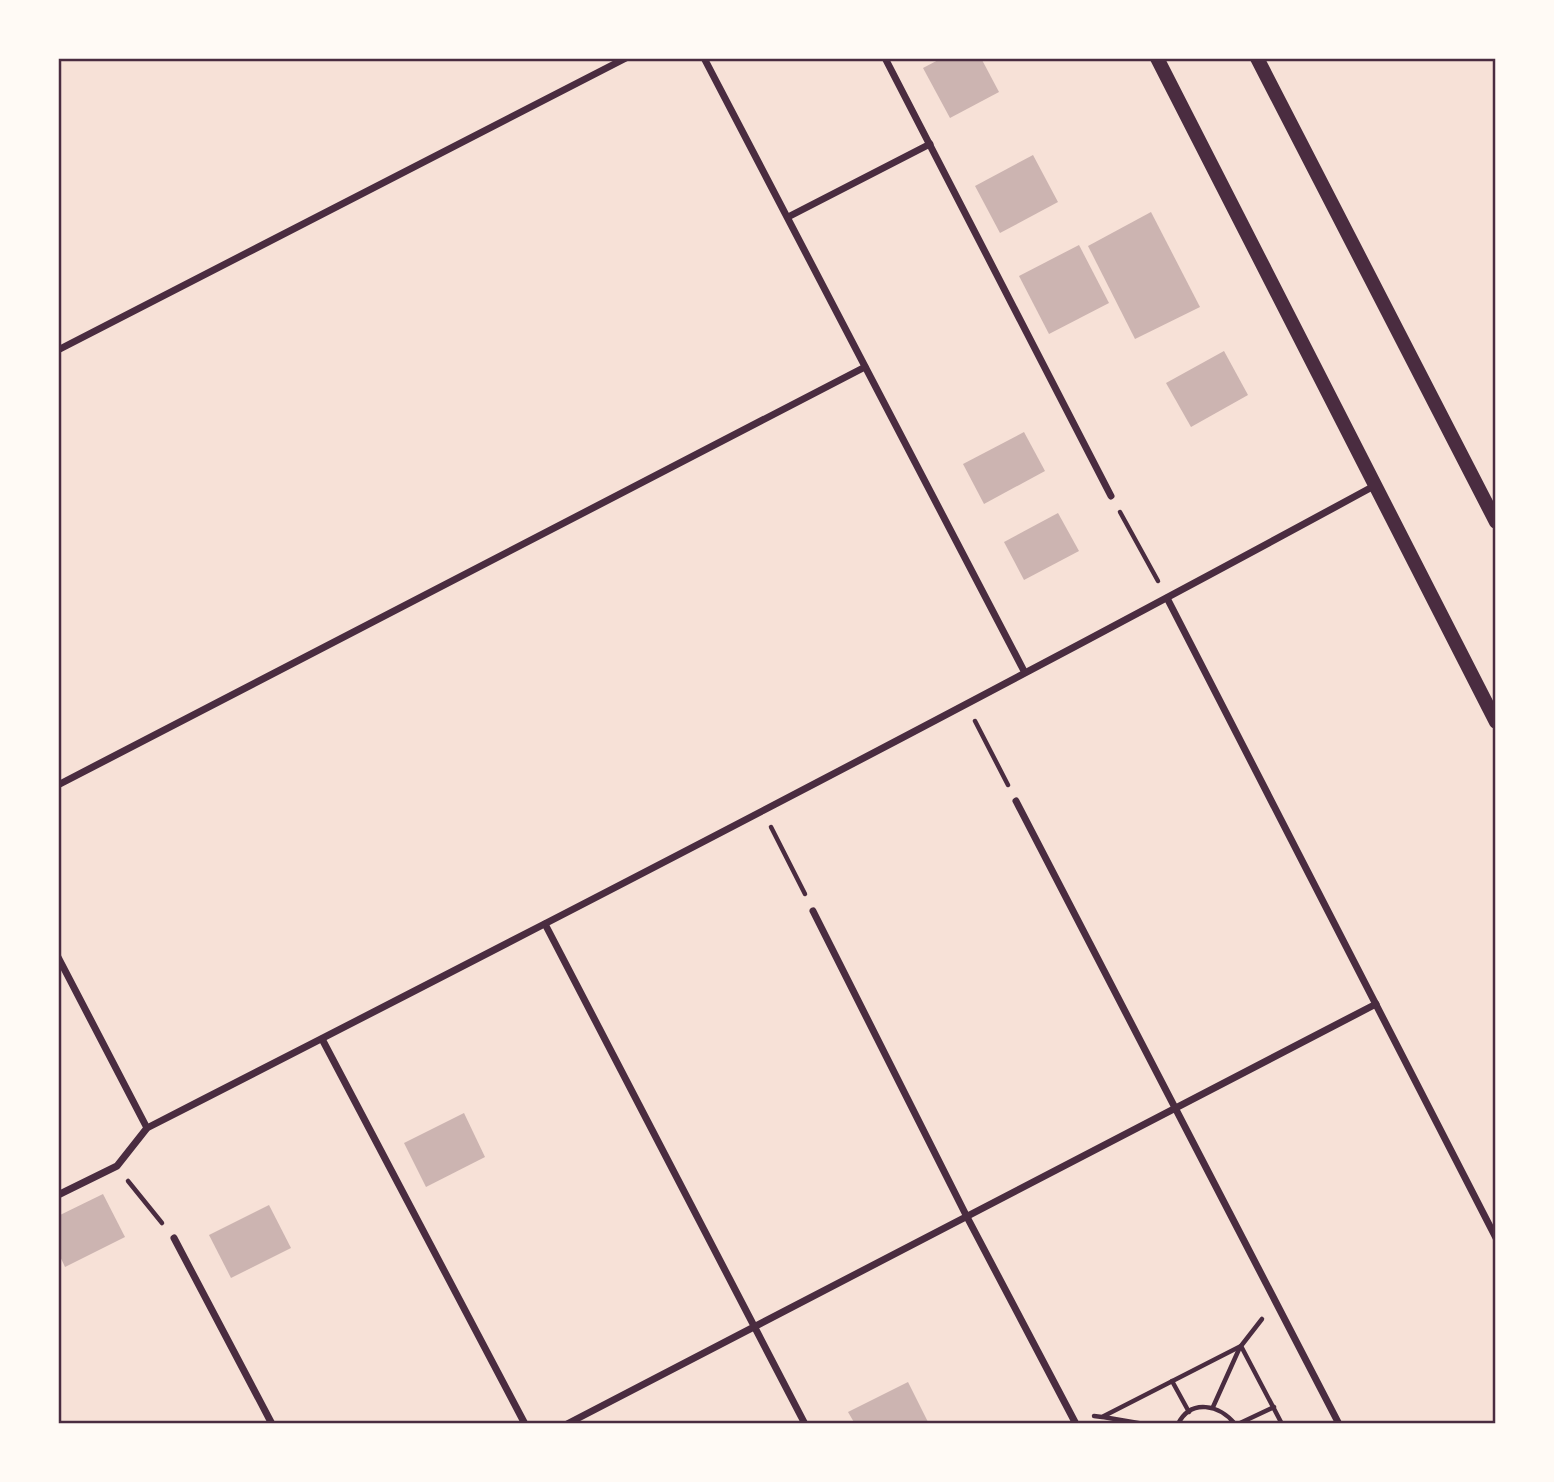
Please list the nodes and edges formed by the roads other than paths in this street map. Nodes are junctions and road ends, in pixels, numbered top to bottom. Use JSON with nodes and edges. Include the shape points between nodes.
{"nodes":[{"id":1,"x":626,"y":58,"type":"edge"},
{"id":2,"x":704,"y":58,"type":"edge"},
{"id":3,"x":885,"y":58,"type":"edge"},
{"id":4,"x":1157,"y":58,"type":"edge"},
{"id":5,"x":1256,"y":58,"type":"edge"},
{"id":6,"x":930,"y":144,"type":"junction"},
{"id":7,"x":788,"y":217,"type":"junction"},
{"id":8,"x":58,"y":350,"type":"edge"},
{"id":9,"x":865,"y":367,"type":"junction"},
{"id":10,"x":1374,"y":486,"type":"junction"},
{"id":11,"x":1111,"y":496,"type":"road end"},
{"id":12,"x":1496,"y":522,"type":"edge"},
{"id":13,"x":1167,"y":598,"type":"junction"},
{"id":14,"x":1024,"y":671,"type":"junction"},
{"id":15,"x":1496,"y":722,"type":"edge"},
{"id":16,"x":58,"y":785,"type":"edge"},
{"id":17,"x":1016,"y":801,"type":"road end"},
{"id":18,"x":813,"y":911,"type":"road end"},
{"id":19,"x":545,"y":925,"type":"junction"},
{"id":20,"x":58,"y":957,"type":"edge"},
{"id":21,"x":1376,"y":1004,"type":"junction"},
{"id":22,"x":322,"y":1039,"type":"junction"},
{"id":23,"x":1175,"y":1109,"type":"junction"},
{"id":24,"x":147,"y":1128,"type":"junction"},
{"id":25,"x":58,"y":1195,"type":"edge"},
{"id":26,"x":967,"y":1217,"type":"junction"},
{"id":27,"x":174,"y":1238,"type":"road end"},
{"id":28,"x":1496,"y":1238,"type":"edge"},
{"id":29,"x":755,"y":1327,"type":"junction"},
{"id":30,"x":272,"y":1424,"type":"edge"},
{"id":31,"x":525,"y":1424,"type":"edge"},
{"id":32,"x":567,"y":1424,"type":"edge"},
{"id":33,"x":805,"y":1424,"type":"edge"},
{"id":34,"x":1076,"y":1424,"type":"edge"},
{"id":35,"x":1339,"y":1424,"type":"edge"}],
"edges":[{"from":1,"to":8,"type":"street"},
{"from":2,"to":7,"type":"street"},
{"from":3,"to":6,"type":"street"},
{"from":4,"to":10,"type":"main road"},
{"from":5,"to":12,"type":"main road"},
{"from":6,"to":7,"type":"street"},
{"from":6,"to":11,"type":"street"},
{"from":7,"to":9,"type":"street"},
{"from":9,"to":14,"type":"street"},
{"from":9,"to":16,"type":"street"},
{"from":10,"to":13,"type":"street"},
{"from":10,"to":15,"type":"main road"},
{"from":13,"to":14,"type":"street"},
{"from":13,"to":21,"type":"street"},
{"from":14,"to":19,"type":"street"},
{"from":17,"to":23,"type":"street"},
{"from":18,"to":26,"type":"street"},
{"from":19,"to":22,"type":"street"},
{"from":19,"to":29,"type":"street"},
{"from":20,"to":24,"type":"street"},
{"from":21,"to":23,"type":"street"},
{"from":21,"to":28,"type":"street"},
{"from":22,"to":24,"type":"street"},
{"from":22,"to":31,"type":"street"},
{"from":23,"to":26,"type":"street"},
{"from":23,"to":35,"type":"street"},
{"from":24,"to":25,"type":"street","via":[[117,1166]]},
{"from":26,"to":29,"type":"street"},
{"from":26,"to":34,"type":"street"},
{"from":27,"to":30,"type":"street"},
{"from":29,"to":32,"type":"street"},
{"from":29,"to":33,"type":"street"}]}
